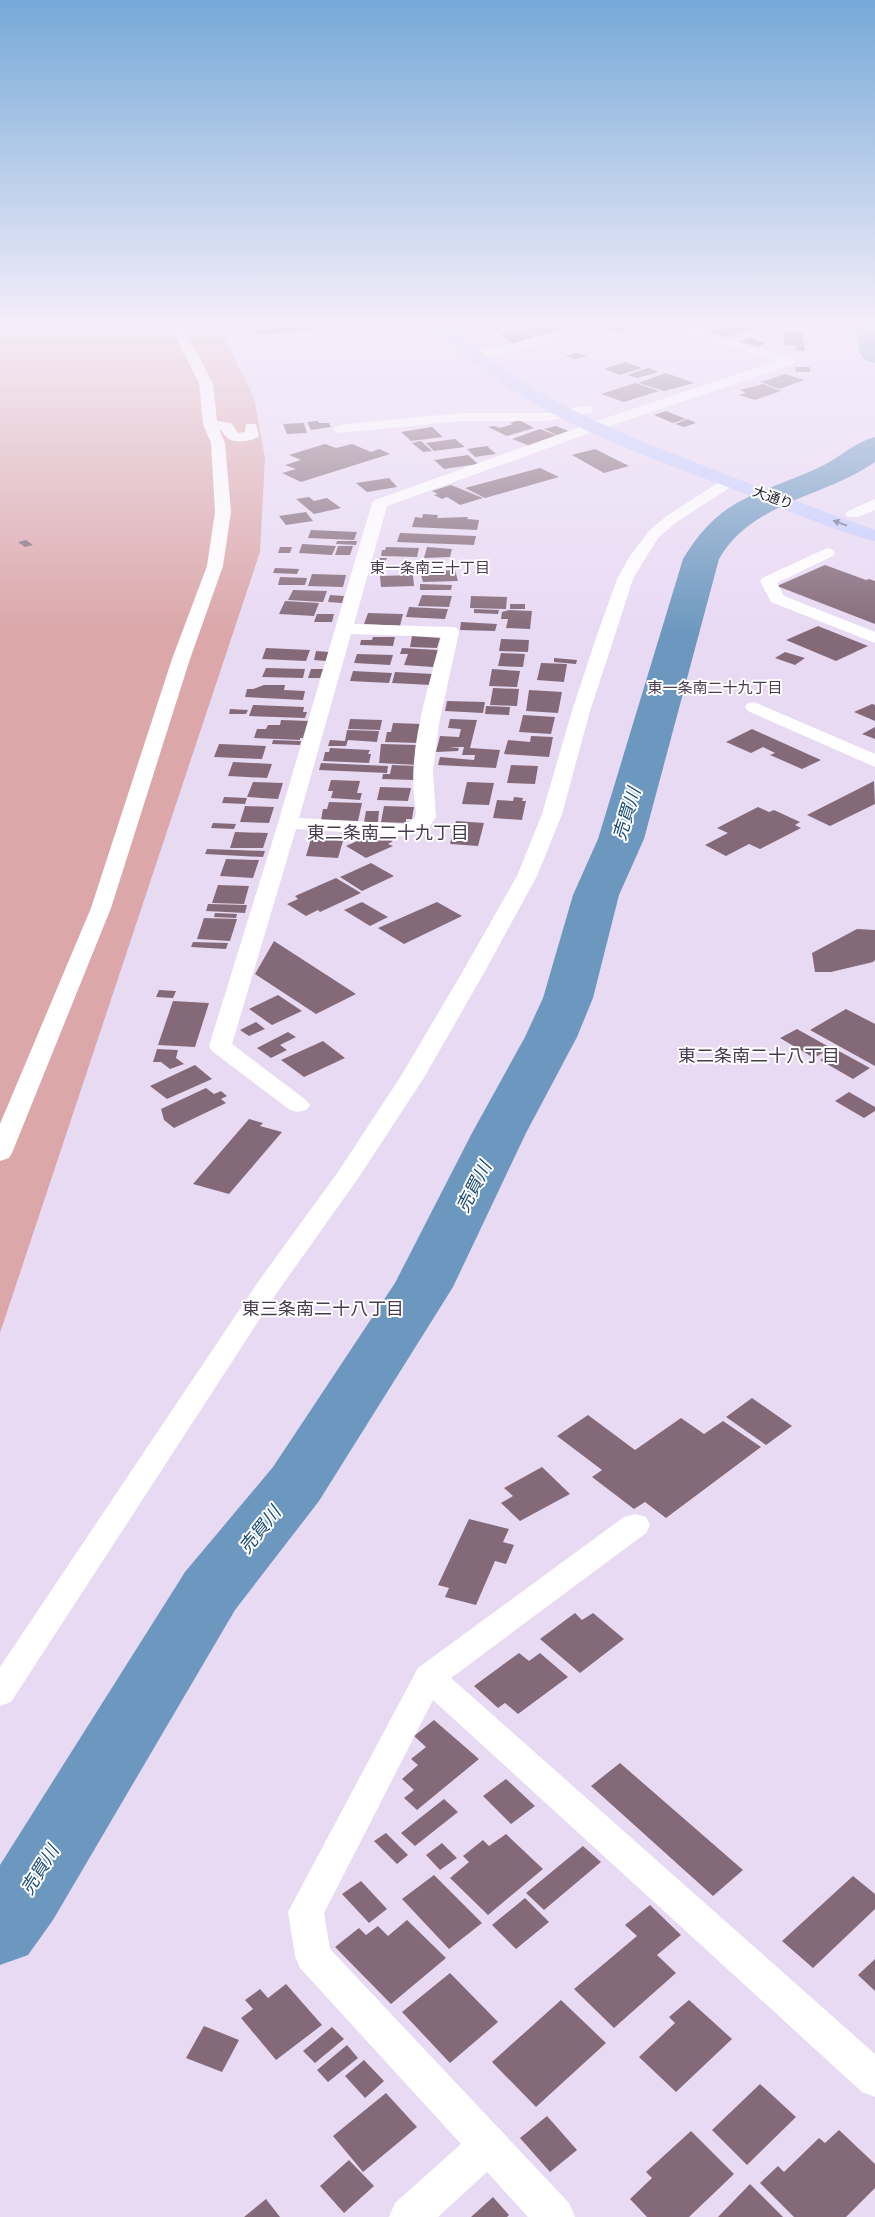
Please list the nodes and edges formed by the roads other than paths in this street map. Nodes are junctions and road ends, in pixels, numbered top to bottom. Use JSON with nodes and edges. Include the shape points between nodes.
{"nodes":[{"id":1,"x":211,"y":427,"type":"edge"},
{"id":2,"x":227,"y":427,"type":"edge"},
{"id":3,"x":252,"y":427,"type":"dead end"},
{"id":4,"x":355,"y":427,"type":"edge"},
{"id":5,"x":625,"y":427,"type":"edge"},
{"id":6,"x":593,"y":428,"type":"joint"},
{"id":7,"x":339,"y":429,"type":"dead end"},
{"id":8,"x":735,"y":485,"type":"junction"},
{"id":9,"x":875,"y":504,"type":"edge"},
{"id":10,"x":853,"y":514,"type":"junction"},
{"id":11,"x":875,"y":522,"type":"edge"},
{"id":12,"x":875,"y":536,"type":"edge"},
{"id":13,"x":827,"y":553,"type":"dead end"},
{"id":14,"x":344,"y":629,"type":"junction"},
{"id":15,"x":875,"y":638,"type":"edge"},
{"id":16,"x":754,"y":707,"type":"dead end"},
{"id":17,"x":875,"y":761,"type":"edge"},
{"id":18,"x":288,"y":823,"type":"junction"},
{"id":19,"x":298,"y":1105,"type":"dead end"},
{"id":20,"x":0,"y":1153,"type":"edge"},
{"id":21,"x":635,"y":1525,"type":"dead end"},
{"id":22,"x":429,"y":1677,"type":"junction"},
{"id":23,"x":0,"y":1694,"type":"edge"},
{"id":24,"x":875,"y":2079,"type":"edge"},
{"id":25,"x":488,"y":2145,"type":"junction"},
{"id":26,"x":409,"y":2217,"type":"edge"},
{"id":27,"x":555,"y":2217,"type":"edge"}],
"edges":[{"from":1,"to":20,"type":"street","via":[[218,443],[223,512],[215,566],[180,659],[101,908]]},
{"from":2,"to":3,"type":"street","via":[[234,438],[252,436]]},
{"from":4,"to":7,"type":"street"},
{"from":5,"to":10,"type":"highway","name":"大通り"},
{"from":6,"to":8,"type":"highway","name":"大通り"},
{"from":6,"to":14,"type":"street","via":[[380,503]]},
{"from":12,"to":8,"type":"highway","name":"大通り","one_way":true},
{"from":8,"to":23,"type":"street","via":[[673,518],[654,534],[638,556],[625,579],[605,638],[552,814],[527,876],[474,971],[414,1076],[348,1177],[221,1356]]},
{"from":9,"to":10,"type":"street"},
{"from":10,"to":11,"type":"highway","name":"大通り"},
{"from":13,"to":15,"type":"street","via":[[768,581],[777,599]]},
{"from":14,"to":18,"type":"street"},
{"from":14,"to":18,"type":"street","via":[[452,632],[426,747],[426,817],[421,825],[406,830]]},
{"from":16,"to":17,"type":"street"},
{"from":18,"to":19,"type":"street","via":[[220,1046]]},
{"from":21,"to":22,"type":"street"},
{"from":22,"to":24,"type":"street"},
{"from":22,"to":25,"type":"street","via":[[306,1912],[313,1956]]},
{"from":25,"to":26,"type":"street"},
{"from":25,"to":27,"type":"street"}]}
